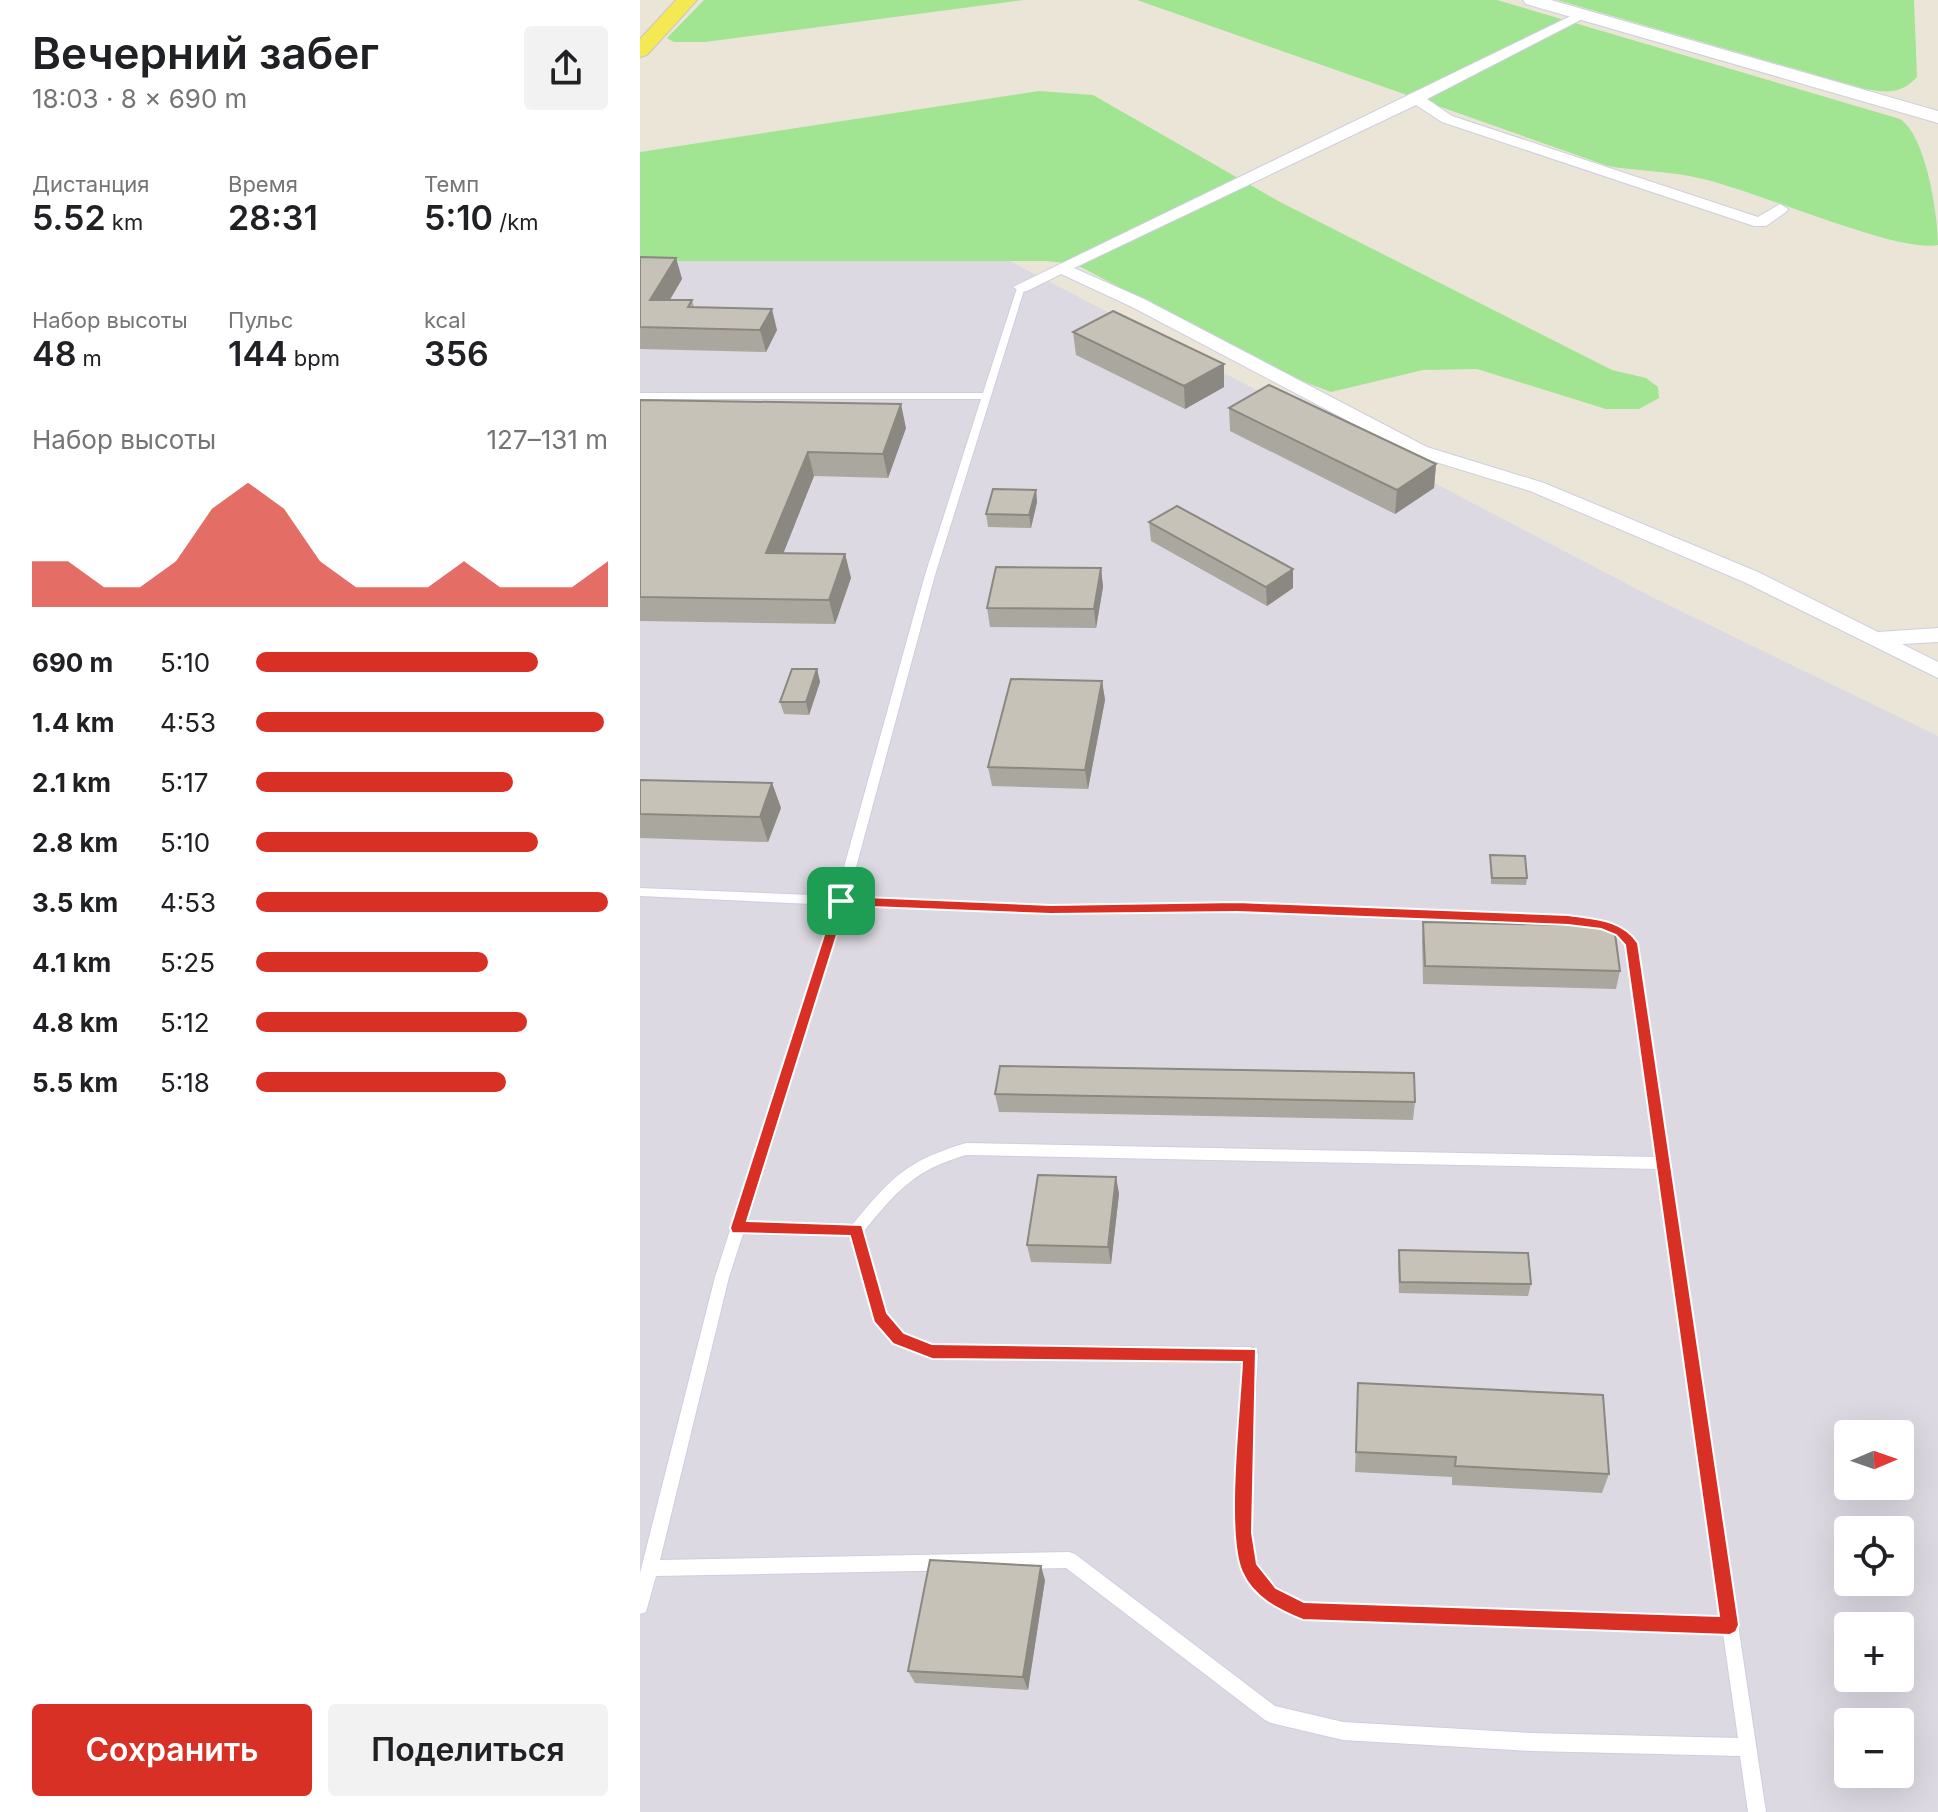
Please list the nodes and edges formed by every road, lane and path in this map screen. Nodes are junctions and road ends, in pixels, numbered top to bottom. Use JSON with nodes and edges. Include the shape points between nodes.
{"nodes":[{"id":1,"x":687,"y":0,"type":"edge"},
{"id":2,"x":1532,"y":0,"type":"edge"},
{"id":3,"x":1584,"y":15,"type":"junction"},
{"id":4,"x":640,"y":51,"type":"edge"},
{"id":5,"x":1417,"y":99,"type":"junction"},
{"id":6,"x":1938,"y":117,"type":"edge"},
{"id":7,"x":1660,"y":171,"type":"dead end"},
{"id":8,"x":1639,"y":184,"type":"junction"},
{"id":9,"x":1780,"y":209,"type":"dead end"},
{"id":10,"x":1061,"y":268,"type":"junction"},
{"id":11,"x":1021,"y":287,"type":"joint"},
{"id":12,"x":640,"y":396,"type":"edge"},
{"id":13,"x":987,"y":396,"type":"junction"},
{"id":14,"x":1938,"y":635,"type":"edge"},
{"id":15,"x":1875,"y":639,"type":"junction"},
{"id":16,"x":1938,"y":671,"type":"edge"},
{"id":17,"x":640,"y":892,"type":"edge"},
{"id":18,"x":841,"y":901,"type":"junction"},
{"id":19,"x":1663,"y":1163,"type":"junction"},
{"id":20,"x":737,"y":1228,"type":"junction"},
{"id":21,"x":856,"y":1230,"type":"junction"},
{"id":22,"x":650,"y":1568,"type":"junction"},
{"id":23,"x":640,"y":1606,"type":"edge"},
{"id":24,"x":1730,"y":1625,"type":"junction"},
{"id":25,"x":1747,"y":1747,"type":"junction"},
{"id":26,"x":1757,"y":1812,"type":"edge"}],
"edges":[{"from":1,"to":4,"type":"main road"},
{"from":2,"to":3,"type":"main road"},
{"from":3,"to":5,"type":"street"},
{"from":3,"to":6,"type":"main road"},
{"from":5,"to":8,"type":"street","via":[[1447,119]]},
{"from":5,"to":10,"type":"street"},
{"from":7,"to":8,"type":"street"},
{"from":8,"to":9,"type":"street","via":[[1760,223]]},
{"from":10,"to":11,"type":"street"},
{"from":10,"to":15,"type":"street","via":[[1420,451],[1537,487],[1751,577]]},
{"from":11,"to":13,"type":"lane"},
{"from":12,"to":13,"type":"lane"},
{"from":13,"to":18,"type":"lane","via":[[930,575]]},
{"from":14,"to":15,"type":"street"},
{"from":15,"to":16,"type":"street"},
{"from":17,"to":18,"type":"lane"},
{"from":18,"to":19,"type":"lane","via":[[1051,910],[1237,907],[1602,925],[1632,943]]},
{"from":18,"to":20,"type":"lane"},
{"from":19,"to":21,"type":"lane","via":[[966,1149],[930,1159],[900,1179]]},
{"from":19,"to":24,"type":"lane"},
{"from":20,"to":21,"type":"lane"},
{"from":20,"to":22,"type":"lane"},
{"from":21,"to":24,"type":"lane","via":[[880,1317],[898,1339],[932,1352],[1250,1354],[1243,1533],[1249,1568],[1269,1594],[1303,1611]]},
{"from":22,"to":23,"type":"lane"},
{"from":22,"to":25,"type":"lane","via":[[1069,1560],[1271,1714],[1343,1731]]},
{"from":24,"to":25,"type":"lane"},
{"from":25,"to":26,"type":"lane"}]}
